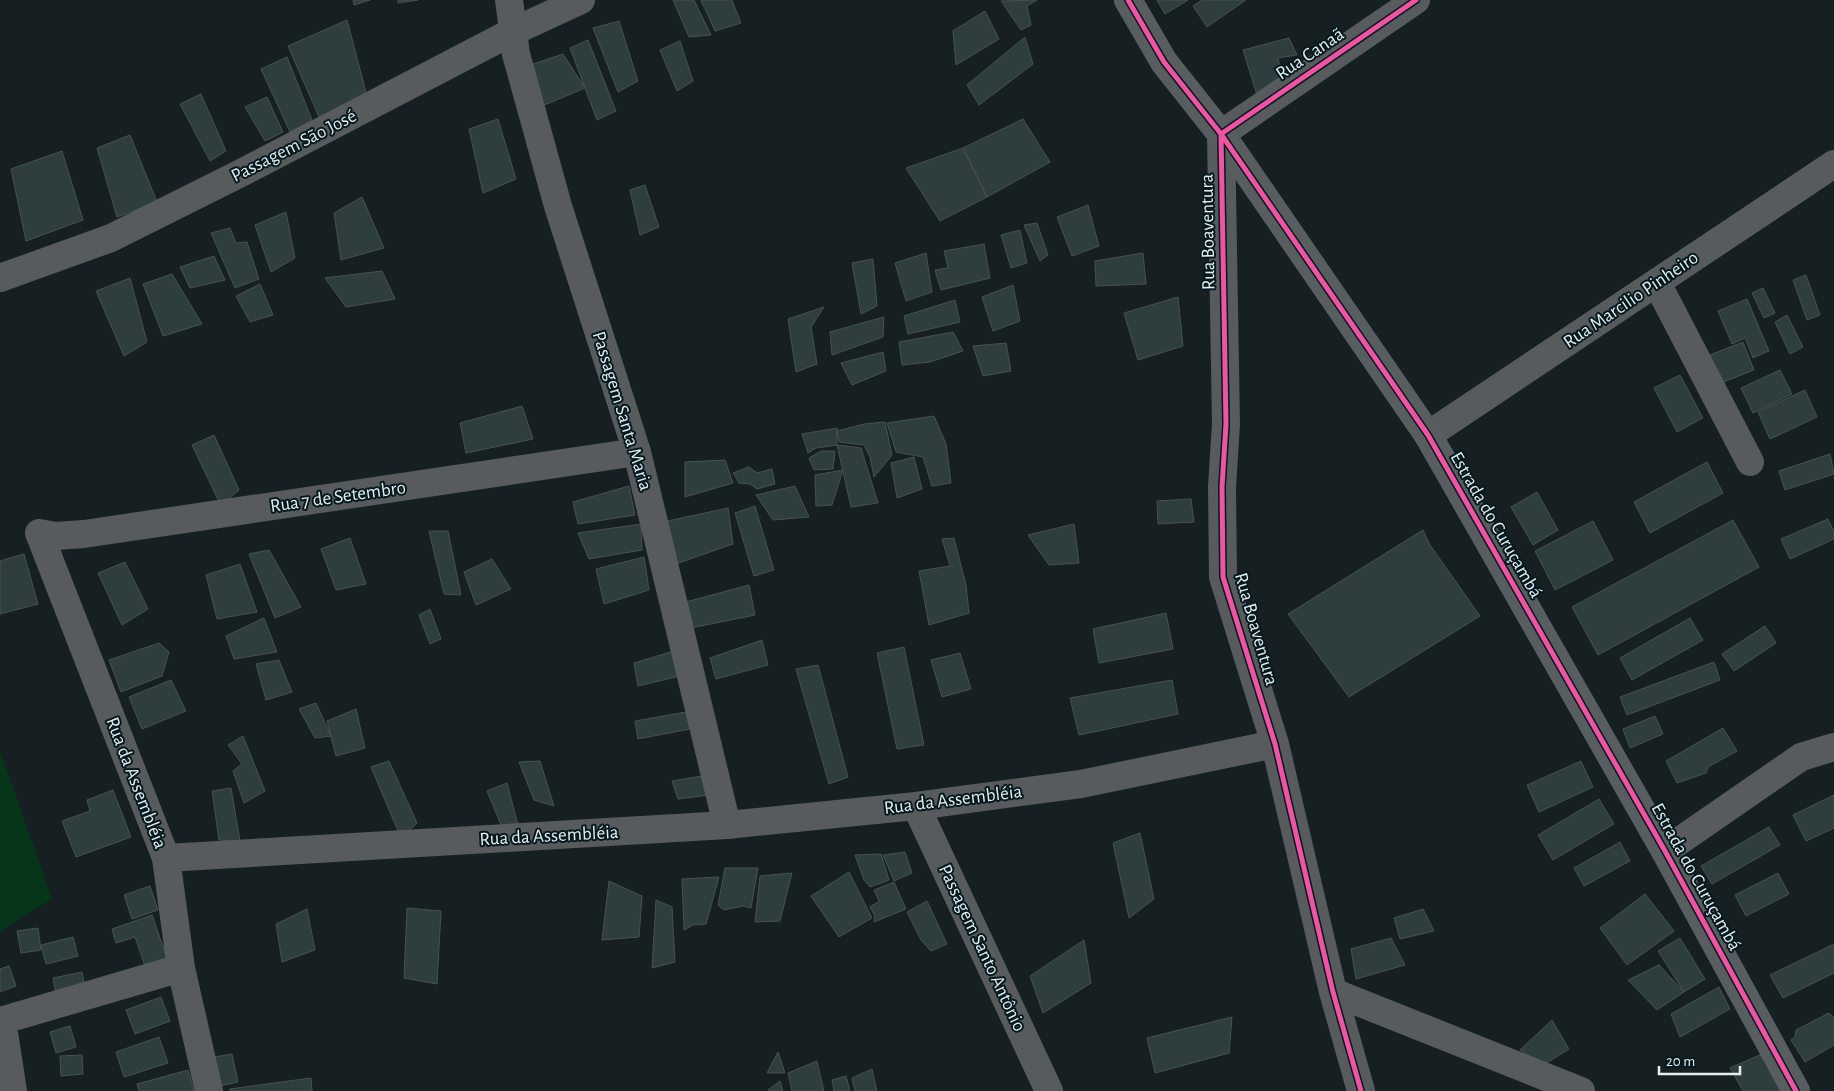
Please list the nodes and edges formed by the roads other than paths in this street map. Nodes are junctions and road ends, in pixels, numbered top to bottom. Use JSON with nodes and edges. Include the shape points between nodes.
{"nodes":[{"id":1,"x":510,"y":0,"type":"edge"},
{"id":2,"x":582,"y":0,"type":"edge"},
{"id":3,"x":1128,"y":0,"type":"edge"},
{"id":4,"x":1416,"y":0,"type":"edge"},
{"id":5,"x":512,"y":32,"type":"junction"},
{"id":6,"x":1221,"y":134,"type":"junction"},
{"id":7,"x":1834,"y":164,"type":"edge"},
{"id":8,"x":0,"y":278,"type":"edge"},
{"id":9,"x":1657,"y":283,"type":"junction"},
{"id":10,"x":1428,"y":435,"type":"junction"},
{"id":11,"x":637,"y":452,"type":"junction"},
{"id":12,"x":1750,"y":462,"type":"dead end"},
{"id":13,"x":39,"y":533,"type":"joint"},
{"id":14,"x":1275,"y":744,"type":"junction"},
{"id":15,"x":1834,"y":746,"type":"edge"},
{"id":16,"x":916,"y":806,"type":"junction"},
{"id":17,"x":727,"y":825,"type":"junction"},
{"id":18,"x":1665,"y":850,"type":"junction"},
{"id":19,"x":166,"y":858,"type":"junction"},
{"id":20,"x":181,"y":968,"type":"junction"},
{"id":21,"x":1334,"y":992,"type":"junction"},
{"id":22,"x":1,"y":1021,"type":"edge"},
{"id":23,"x":13,"y":1091,"type":"edge"},
{"id":24,"x":209,"y":1091,"type":"edge"},
{"id":25,"x":1049,"y":1091,"type":"edge"},
{"id":26,"x":1361,"y":1091,"type":"edge"},
{"id":27,"x":1581,"y":1091,"type":"edge"},
{"id":28,"x":1796,"y":1091,"type":"edge"}],
"edges":[{"from":1,"to":5,"type":"street","name":"Passagem Santa Maria"},
{"from":2,"to":5,"type":"street","name":"Passagem São José"},
{"from":3,"to":6,"type":"street","name":"Estrada do Curuçambá","via":[[1164,62]]},
{"from":4,"to":6,"type":"street","name":"Rua Canaã"},
{"from":5,"to":8,"type":"street","name":"Passagem São José","via":[[120,234]]},
{"from":5,"to":11,"type":"street","name":"Passagem Santa Maria","via":[[558,206]]},
{"from":6,"to":10,"type":"street","name":"Estrada do Curuçambá"},
{"from":6,"to":14,"type":"street","name":"Rua Boaventura","via":[[1226,424],[1222,487],[1223,577]]},
{"from":7,"to":9,"type":"street","name":"Rua Marcilio Pinheiro"},
{"from":9,"to":10,"type":"street","name":"Rua Marcilio Pinheiro"},
{"from":9,"to":12,"type":"street"},
{"from":10,"to":18,"type":"street","name":"Estrada do Curuçambá"},
{"from":11,"to":13,"type":"street","name":"Rua 7 de Setembro","via":[[84,534],[56,536]]},
{"from":11,"to":17,"type":"street","name":"Passagem Santa Maria"},
{"from":13,"to":19,"type":"street","name":"Rua da Assembléia"},
{"from":14,"to":16,"type":"street","name":"Rua da Assembléia","via":[[1081,784]]},
{"from":14,"to":21,"type":"street","name":"Rua Boaventura"},
{"from":15,"to":18,"type":"street","via":[[1801,756]]},
{"from":16,"to":17,"type":"street","name":"Rua da Assembléia"},
{"from":16,"to":25,"type":"street","name":"Passagem Santo Antônio"},
{"from":17,"to":19,"type":"street","name":"Rua da Assembléia"},
{"from":18,"to":28,"type":"street","name":"Estrada do Curuçambá"},
{"from":19,"to":20,"type":"street"},
{"from":20,"to":22,"type":"street"},
{"from":20,"to":24,"type":"street"},
{"from":21,"to":26,"type":"street","name":"Rua Boaventura"},
{"from":21,"to":27,"type":"street"},
{"from":22,"to":23,"type":"street"}]}
